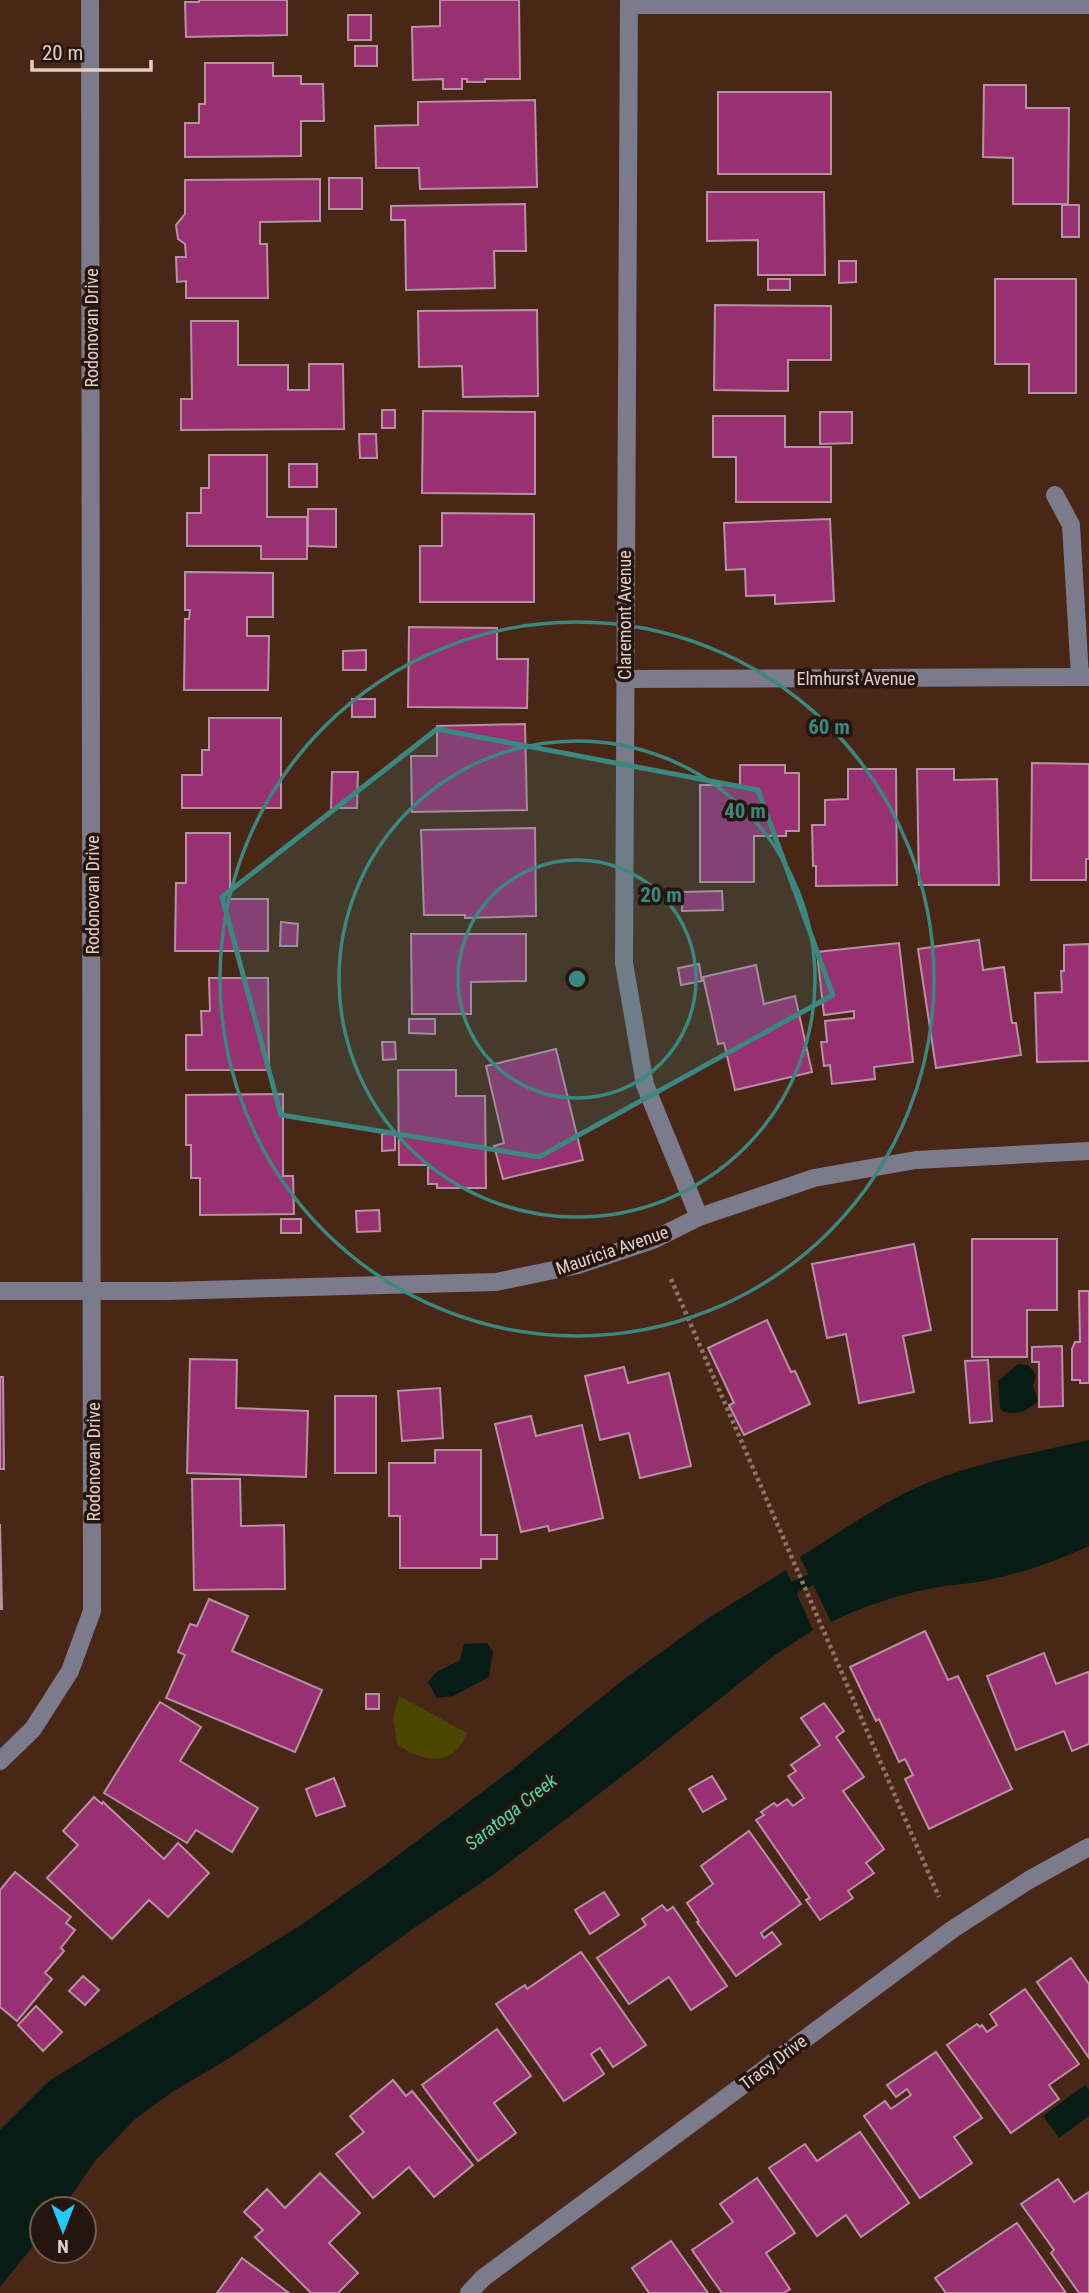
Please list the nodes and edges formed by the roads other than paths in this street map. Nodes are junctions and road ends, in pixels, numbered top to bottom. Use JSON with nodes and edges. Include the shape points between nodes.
{"nodes":[{"id":1,"x":90,"y":0,"type":"edge"},
{"id":2,"x":629,"y":3,"type":"edge"},
{"id":3,"x":1089,"y":5,"type":"edge"},
{"id":4,"x":1055,"y":495,"type":"dead end"},
{"id":5,"x":1085,"y":677,"type":"edge"},
{"id":6,"x":624,"y":679,"type":"junction"},
{"id":7,"x":1089,"y":1151,"type":"edge"},
{"id":8,"x":699,"y":1217,"type":"junction"},
{"id":9,"x":0,"y":1291,"type":"edge"},
{"id":10,"x":93,"y":1291,"type":"junction"},
{"id":11,"x":0,"y":1761,"type":"edge"},
{"id":12,"x":1089,"y":1847,"type":"edge"},
{"id":13,"x":469,"y":2293,"type":"edge"}],
"edges":[{"from":1,"to":10,"type":"street","name":"Rodonovan Drive"},
{"from":2,"to":3,"type":"street"},
{"from":2,"to":6,"type":"street","name":"Claremont Avenue"},
{"from":4,"to":5,"type":"street","via":[[1071,525]]},
{"from":5,"to":6,"type":"street","name":"Elmhurst Avenue"},
{"from":6,"to":8,"type":"street","name":"Claremont Avenue","via":[[624,963],[645,1085]]},
{"from":7,"to":8,"type":"street","name":"Mauricia Avenue","via":[[916,1160],[814,1178]]},
{"from":8,"to":10,"type":"street","name":"Mauricia Avenue","via":[[653,1240],[578,1265],[496,1282]]},
{"from":9,"to":10,"type":"street","name":"Mauricia Avenue"},
{"from":10,"to":11,"type":"street","name":"Rodonovan Drive","via":[[92,1611],[70,1671],[33,1729]]},
{"from":12,"to":13,"type":"street","name":"Tracy Drive","via":[[953,1928],[483,2277]]}]}
